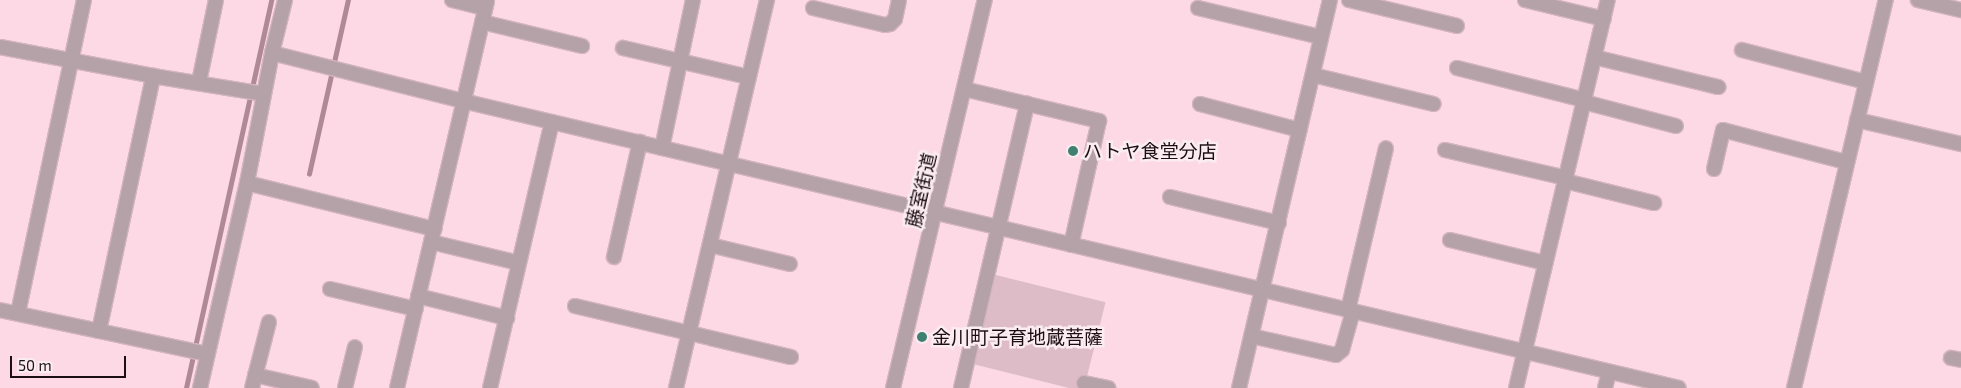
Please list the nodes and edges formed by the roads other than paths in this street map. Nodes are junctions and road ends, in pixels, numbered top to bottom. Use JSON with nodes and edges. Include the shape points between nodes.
{"nodes":[{"id":1,"x":84,"y":0,"type":"edge"},
{"id":2,"x":216,"y":0,"type":"edge"},
{"id":3,"x":285,"y":0,"type":"edge"},
{"id":4,"x":452,"y":0,"type":"edge"},
{"id":5,"x":693,"y":0,"type":"edge"},
{"id":6,"x":767,"y":0,"type":"edge"},
{"id":7,"x":900,"y":0,"type":"edge"},
{"id":8,"x":986,"y":0,"type":"edge"},
{"id":9,"x":1330,"y":0,"type":"edge"},
{"id":10,"x":1349,"y":0,"type":"edge"},
{"id":11,"x":1525,"y":0,"type":"edge"},
{"id":12,"x":1608,"y":0,"type":"edge"},
{"id":13,"x":1886,"y":0,"type":"edge"},
{"id":14,"x":1918,"y":0,"type":"edge"},
{"id":15,"x":486,"y":4,"type":"edge"},
{"id":16,"x":813,"y":8,"type":"dead end"},
{"id":17,"x":1198,"y":8,"type":"dead end"},
{"id":18,"x":1961,"y":10,"type":"edge"},
{"id":19,"x":1604,"y":18,"type":"junction"},
{"id":20,"x":482,"y":22,"type":"junction"},
{"id":21,"x":1458,"y":26,"type":"dead end"},
{"id":22,"x":1321,"y":38,"type":"junction"},
{"id":23,"x":582,"y":46,"type":"dead end"},
{"id":24,"x":0,"y":47,"type":"edge"},
{"id":25,"x":623,"y":48,"type":"dead end"},
{"id":26,"x":1742,"y":50,"type":"dead end"},
{"id":27,"x":272,"y":53,"type":"junction"},
{"id":28,"x":1594,"y":57,"type":"junction"},
{"id":29,"x":72,"y":60,"type":"junction"},
{"id":30,"x":682,"y":61,"type":"junction"},
{"id":31,"x":1457,"y":68,"type":"dead end"},
{"id":32,"x":153,"y":76,"type":"junction"},
{"id":33,"x":1312,"y":76,"type":"junction"},
{"id":34,"x":749,"y":77,"type":"junction"},
{"id":35,"x":199,"y":82,"type":"junction"},
{"id":36,"x":1866,"y":82,"type":"junction"},
{"id":37,"x":1718,"y":87,"type":"dead end"},
{"id":38,"x":964,"y":89,"type":"junction"},
{"id":39,"x":260,"y":93,"type":"junction"},
{"id":40,"x":463,"y":101,"type":"junction"},
{"id":41,"x":1584,"y":101,"type":"junction"},
{"id":42,"x":1027,"y":104,"type":"junction"},
{"id":43,"x":1200,"y":104,"type":"dead end"},
{"id":44,"x":1434,"y":104,"type":"dead end"},
{"id":45,"x":1857,"y":120,"type":"junction"},
{"id":46,"x":552,"y":122,"type":"junction"},
{"id":47,"x":1676,"y":126,"type":"dead end"},
{"id":48,"x":1300,"y":130,"type":"junction"},
{"id":49,"x":640,"y":142,"type":"junction"},
{"id":50,"x":1961,"y":144,"type":"edge"},
{"id":51,"x":662,"y":148,"type":"junction"},
{"id":52,"x":1386,"y":148,"type":"dead end"},
{"id":53,"x":1445,"y":150,"type":"dead end"},
{"id":54,"x":1846,"y":162,"type":"junction"},
{"id":55,"x":729,"y":163,"type":"junction"},
{"id":56,"x":1714,"y":169,"type":"dead end"},
{"id":57,"x":1565,"y":179,"type":"junction"},
{"id":58,"x":247,"y":183,"type":"junction"},
{"id":59,"x":1170,"y":197,"type":"dead end"},
{"id":60,"x":1654,"y":203,"type":"dead end"},
{"id":61,"x":935,"y":213,"type":"junction"},
{"id":62,"x":1279,"y":223,"type":"junction"},
{"id":63,"x":999,"y":228,"type":"junction"},
{"id":64,"x":432,"y":236,"type":"junction"},
{"id":65,"x":1450,"y":240,"type":"dead end"},
{"id":66,"x":710,"y":245,"type":"junction"},
{"id":67,"x":1071,"y":245,"type":"junction"},
{"id":68,"x":614,"y":257,"type":"dead end"},
{"id":69,"x":519,"y":263,"type":"junction"},
{"id":70,"x":790,"y":264,"type":"dead end"},
{"id":71,"x":1546,"y":264,"type":"junction"},
{"id":72,"x":330,"y":289,"type":"dead end"},
{"id":73,"x":1262,"y":290,"type":"junction"},
{"id":74,"x":417,"y":302,"type":"junction"},
{"id":75,"x":575,"y":306,"type":"dead end"},
{"id":76,"x":0,"y":310,"type":"edge"},
{"id":77,"x":1351,"y":311,"type":"junction"},
{"id":78,"x":18,"y":314,"type":"junction"},
{"id":79,"x":507,"y":318,"type":"junction"},
{"id":80,"x":269,"y":322,"type":"dead end"},
{"id":81,"x":99,"y":331,"type":"junction"},
{"id":82,"x":689,"y":332,"type":"junction"},
{"id":83,"x":1251,"y":336,"type":"junction"},
{"id":84,"x":355,"y":347,"type":"dead end"},
{"id":85,"x":1524,"y":352,"type":"junction"},
{"id":86,"x":199,"y":353,"type":"junction"},
{"id":87,"x":791,"y":357,"type":"dead end"},
{"id":88,"x":1609,"y":372,"type":"junction"},
{"id":89,"x":253,"y":382,"type":"edge"},
{"id":90,"x":1084,"y":383,"type":"dead end"},
{"id":91,"x":200,"y":388,"type":"edge"},
{"id":92,"x":312,"y":388,"type":"edge"},
{"id":93,"x":345,"y":388,"type":"edge"},
{"id":94,"x":397,"y":388,"type":"edge"},
{"id":95,"x":490,"y":388,"type":"edge"},
{"id":96,"x":676,"y":388,"type":"edge"},
{"id":97,"x":893,"y":388,"type":"edge"},
{"id":98,"x":961,"y":388,"type":"edge"},
{"id":99,"x":1108,"y":388,"type":"edge"},
{"id":100,"x":1239,"y":388,"type":"edge"},
{"id":101,"x":1516,"y":388,"type":"edge"},
{"id":102,"x":1605,"y":388,"type":"edge"},
{"id":103,"x":1680,"y":388,"type":"edge"},
{"id":104,"x":1794,"y":388,"type":"edge"}],
"edges":[{"from":1,"to":29,"type":"street"},
{"from":2,"to":35,"type":"street"},
{"from":3,"to":27,"type":"street"},
{"from":4,"to":15,"type":"street"},
{"from":5,"to":30,"type":"street"},
{"from":6,"to":34,"type":"street"},
{"from":7,"to":16,"type":"street","via":[[895,19],[885,25]]},
{"from":8,"to":38,"type":"street","name":"藤室街道"},
{"from":9,"to":22,"type":"street"},
{"from":10,"to":21,"type":"street"},
{"from":11,"to":19,"type":"street"},
{"from":12,"to":19,"type":"street"},
{"from":13,"to":36,"type":"street"},
{"from":14,"to":18,"type":"street"},
{"from":15,"to":20,"type":"street"},
{"from":17,"to":22,"type":"street"},
{"from":19,"to":28,"type":"street"},
{"from":20,"to":23,"type":"street"},
{"from":20,"to":40,"type":"street"},
{"from":22,"to":33,"type":"street"},
{"from":24,"to":29,"type":"street"},
{"from":25,"to":30,"type":"street"},
{"from":26,"to":36,"type":"street"},
{"from":27,"to":39,"type":"street"},
{"from":27,"to":40,"type":"street"},
{"from":28,"to":37,"type":"street"},
{"from":28,"to":41,"type":"street"},
{"from":29,"to":32,"type":"street"},
{"from":29,"to":78,"type":"street"},
{"from":30,"to":34,"type":"street"},
{"from":30,"to":51,"type":"street"},
{"from":31,"to":41,"type":"street"},
{"from":32,"to":35,"type":"street"},
{"from":32,"to":81,"type":"street"},
{"from":33,"to":44,"type":"street"},
{"from":33,"to":48,"type":"street"},
{"from":34,"to":55,"type":"street"},
{"from":35,"to":39,"type":"street"},
{"from":36,"to":45,"type":"street"},
{"from":38,"to":42,"type":"street"},
{"from":38,"to":61,"type":"street","name":"藤室街道"},
{"from":39,"to":58,"type":"street"},
{"from":40,"to":46,"type":"street"},
{"from":40,"to":64,"type":"street"},
{"from":41,"to":47,"type":"street"},
{"from":41,"to":57,"type":"street"},
{"from":42,"to":63,"type":"street"},
{"from":42,"to":67,"type":"street","via":[[1099,121]]},
{"from":43,"to":48,"type":"street"},
{"from":45,"to":50,"type":"street"},
{"from":45,"to":54,"type":"street"},
{"from":46,"to":49,"type":"street"},
{"from":46,"to":69,"type":"street"},
{"from":48,"to":62,"type":"street"},
{"from":49,"to":51,"type":"street"},
{"from":49,"to":68,"type":"street"},
{"from":51,"to":55,"type":"street"},
{"from":52,"to":77,"type":"street"},
{"from":53,"to":57,"type":"street"},
{"from":54,"to":56,"type":"street","via":[[1723,130]]},
{"from":54,"to":104,"type":"street"},
{"from":55,"to":61,"type":"street"},
{"from":55,"to":66,"type":"street"},
{"from":57,"to":60,"type":"street"},
{"from":57,"to":71,"type":"street"},
{"from":58,"to":64,"type":"street"},
{"from":58,"to":86,"type":"street"},
{"from":59,"to":62,"type":"street"},
{"from":61,"to":63,"type":"street"},
{"from":61,"to":97,"type":"street","name":"藤室街道"},
{"from":62,"to":73,"type":"street"},
{"from":63,"to":67,"type":"street"},
{"from":63,"to":98,"type":"street"},
{"from":64,"to":69,"type":"street"},
{"from":64,"to":74,"type":"street"},
{"from":65,"to":71,"type":"street"},
{"from":66,"to":70,"type":"street"},
{"from":66,"to":82,"type":"street"},
{"from":67,"to":73,"type":"street"},
{"from":69,"to":79,"type":"street"},
{"from":71,"to":85,"type":"street"},
{"from":72,"to":74,"type":"street"},
{"from":73,"to":77,"type":"street"},
{"from":73,"to":83,"type":"street"},
{"from":74,"to":79,"type":"street"},
{"from":74,"to":94,"type":"street"},
{"from":75,"to":82,"type":"street"},
{"from":76,"to":78,"type":"street"},
{"from":77,"to":83,"type":"street","via":[[1342,350],[1336,355]]},
{"from":77,"to":85,"type":"street"},
{"from":78,"to":81,"type":"street"},
{"from":79,"to":95,"type":"street"},
{"from":80,"to":89,"type":"street"},
{"from":81,"to":86,"type":"street"},
{"from":82,"to":87,"type":"street"},
{"from":82,"to":96,"type":"street"},
{"from":83,"to":100,"type":"street"},
{"from":84,"to":93,"type":"street"},
{"from":85,"to":88,"type":"street"},
{"from":85,"to":101,"type":"street"},
{"from":86,"to":91,"type":"street"},
{"from":88,"to":102,"type":"street"},
{"from":88,"to":103,"type":"street"},
{"from":89,"to":92,"type":"street"},
{"from":90,"to":99,"type":"street"}]}
